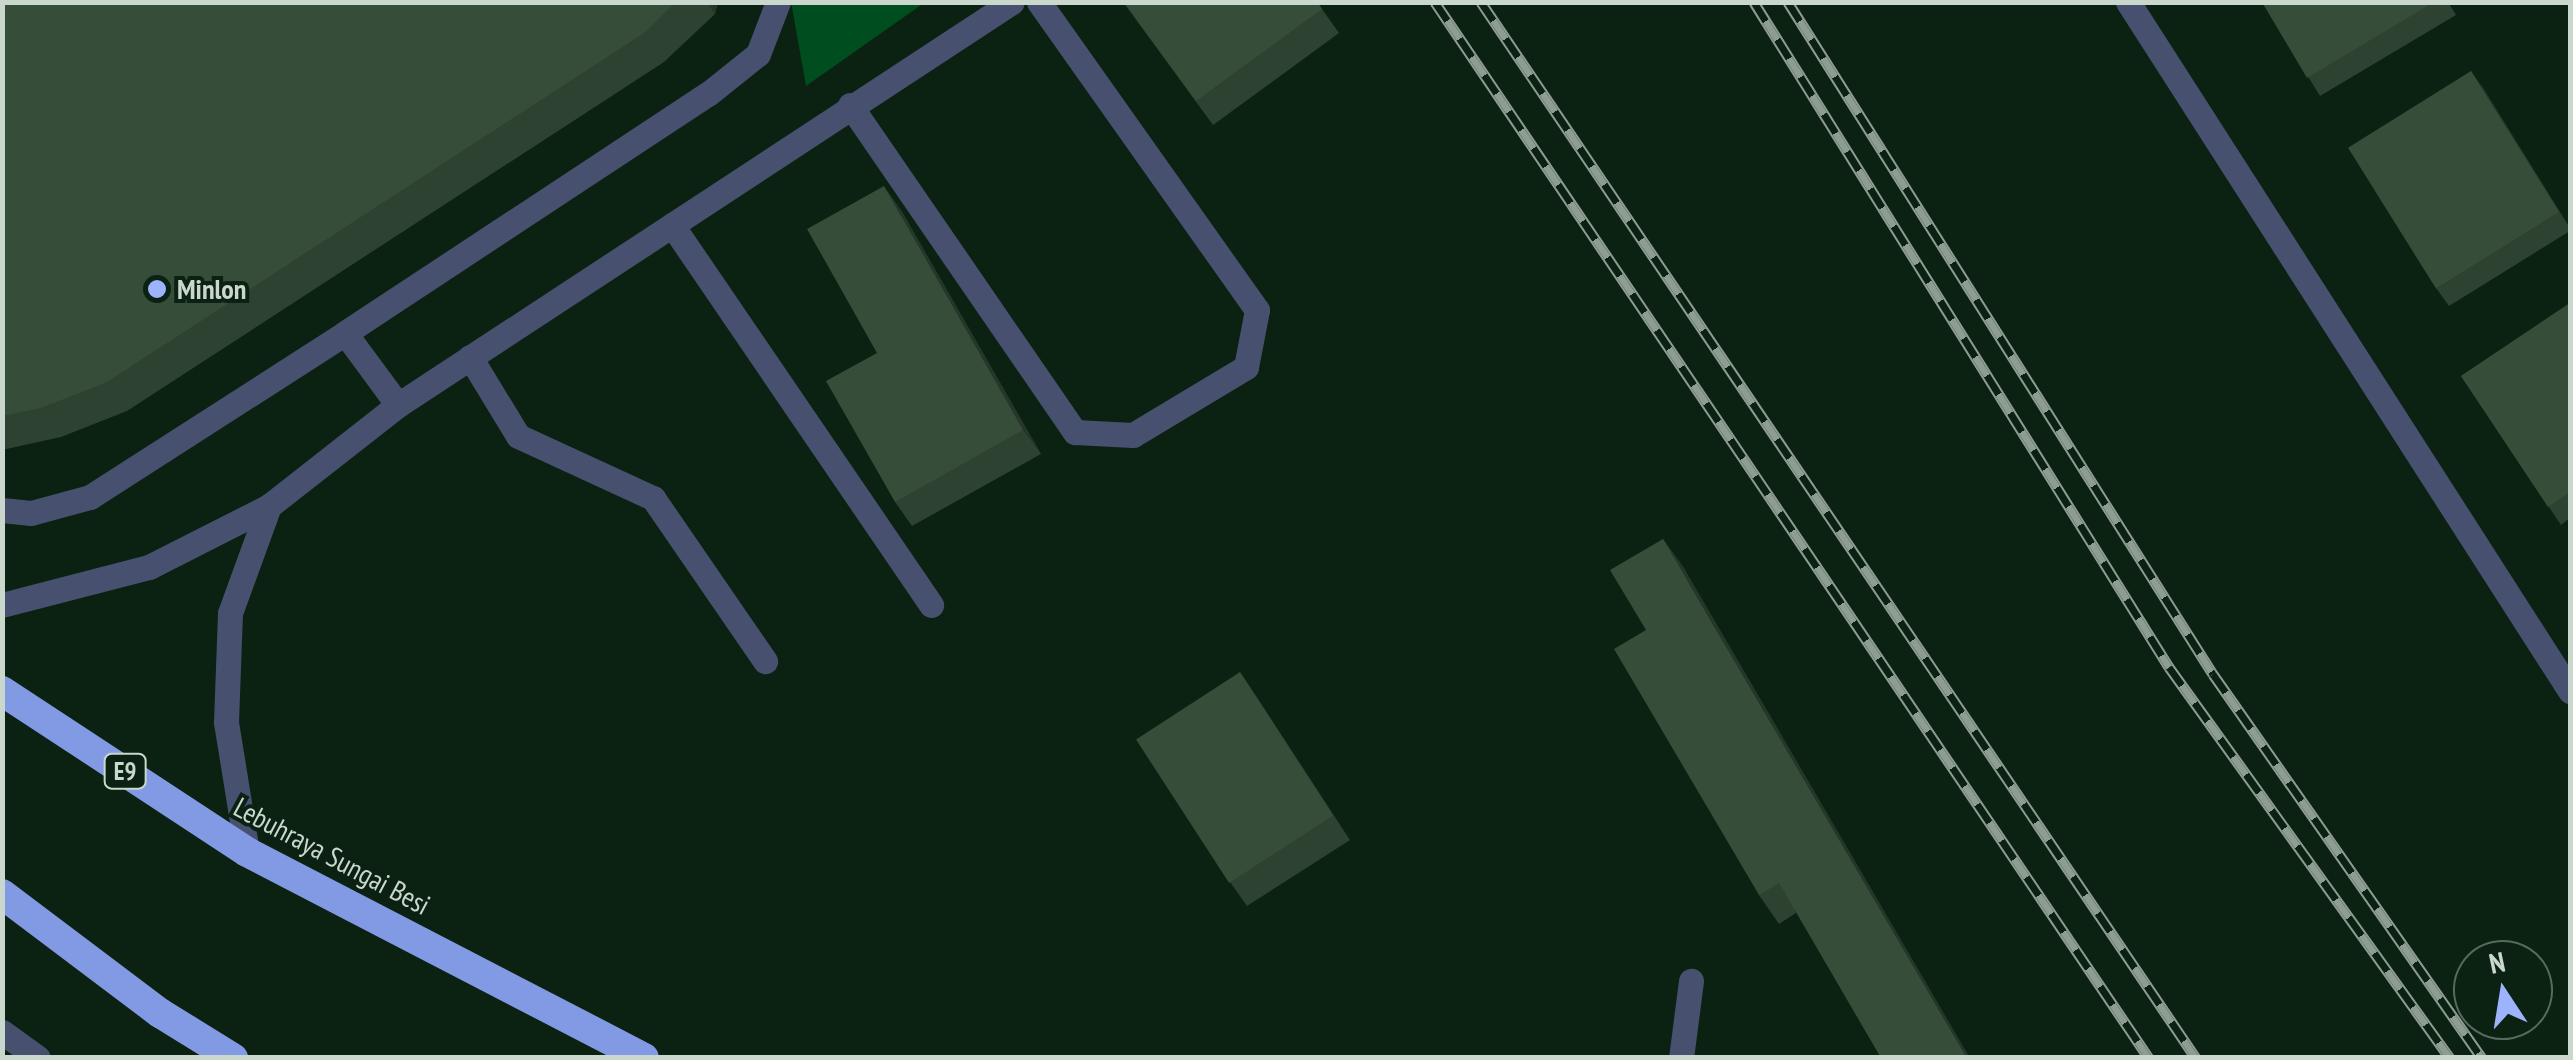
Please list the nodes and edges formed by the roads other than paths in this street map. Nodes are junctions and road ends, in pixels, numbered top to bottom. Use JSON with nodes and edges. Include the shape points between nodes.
{"nodes":[{"id":1,"x":778,"y":2,"type":"edge"},
{"id":2,"x":1012,"y":2,"type":"edge"},
{"id":3,"x":1039,"y":2,"type":"edge"},
{"id":4,"x":2128,"y":2,"type":"edge"},
{"id":5,"x":850,"y":105,"type":"junction"},
{"id":6,"x":672,"y":225,"type":"junction"},
{"id":7,"x":345,"y":333,"type":"junction"},
{"id":8,"x":470,"y":357,"type":"junction"},
{"id":9,"x":398,"y":405,"type":"junction"},
{"id":10,"x":269,"y":506,"type":"junction"},
{"id":11,"x":2,"y":510,"type":"edge"},
{"id":12,"x":2,"y":605,"type":"edge"},
{"id":13,"x":931,"y":605,"type":"dead end"},
{"id":14,"x":765,"y":661,"type":"dead end"},
{"id":15,"x":2,"y":691,"type":"edge"},
{"id":16,"x":2570,"y":691,"type":"edge"},
{"id":17,"x":248,"y":852,"type":"junction"},
{"id":18,"x":2,"y":894,"type":"edge"},
{"id":19,"x":1691,"y":981,"type":"dead end"},
{"id":20,"x":2,"y":1032,"type":"edge"},
{"id":21,"x":38,"y":1058,"type":"edge"},
{"id":22,"x":233,"y":1058,"type":"edge"},
{"id":23,"x":644,"y":1058,"type":"edge"},
{"id":24,"x":1681,"y":1058,"type":"edge"}],
"edges":[{"from":1,"to":7,"type":"street","via":[[758,54],[708,94]]},
{"from":2,"to":5,"type":"street"},
{"from":3,"to":5,"type":"street","via":[[1257,310],[1246,367],[1133,434],[1075,432]]},
{"from":4,"to":16,"type":"street"},
{"from":5,"to":6,"type":"street"},
{"from":6,"to":8,"type":"street"},
{"from":6,"to":13,"type":"street"},
{"from":7,"to":9,"type":"street"},
{"from":7,"to":11,"type":"street","via":[[90,496],[32,513]]},
{"from":8,"to":9,"type":"street"},
{"from":8,"to":14,"type":"street","via":[[518,436],[653,498]]},
{"from":9,"to":10,"type":"street"},
{"from":10,"to":12,"type":"street","via":[[149,567]]},
{"from":10,"to":17,"type":"street","via":[[230,613],[226,722]]},
{"from":15,"to":17,"type":"highway","name":"Lebuhraya Sungai Besi","number":"E9"},
{"from":17,"to":23,"type":"highway","name":"Lebuhraya Sungai Besi","number":"E9"},
{"from":18,"to":22,"type":"highway"},
{"from":19,"to":24,"type":"street"},
{"from":20,"to":21,"type":"street"}]}
